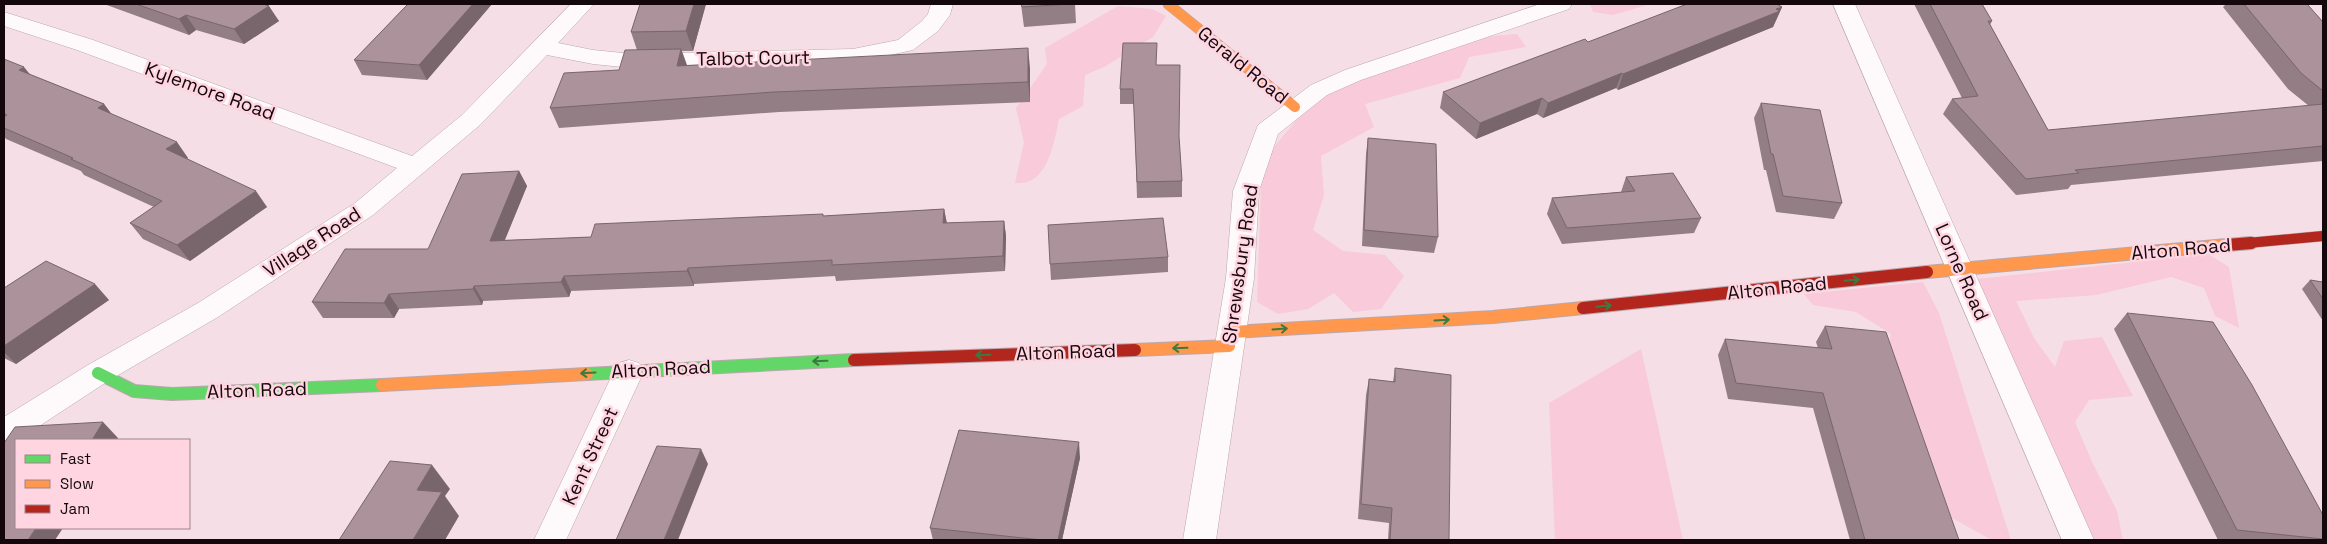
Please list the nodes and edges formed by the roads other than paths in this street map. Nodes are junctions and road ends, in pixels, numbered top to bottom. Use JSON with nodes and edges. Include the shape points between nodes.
{"nodes":[{"id":1,"x":584,"y":4,"type":"edge"},
{"id":2,"x":942,"y":4,"type":"edge"},
{"id":3,"x":1168,"y":4,"type":"edge"},
{"id":4,"x":1561,"y":4,"type":"edge"},
{"id":5,"x":1844,"y":4,"type":"edge"},
{"id":6,"x":4,"y":19,"type":"edge"},
{"id":7,"x":543,"y":47,"type":"junction"},
{"id":8,"x":1295,"y":108,"type":"junction"},
{"id":9,"x":416,"y":166,"type":"junction"},
{"id":10,"x":2323,"y":236,"type":"edge"},
{"id":11,"x":1961,"y":269,"type":"junction"},
{"id":12,"x":1230,"y":339,"type":"junction"},
{"id":13,"x":629,"y":371,"type":"junction"},
{"id":14,"x":98,"y":373,"type":"junction"},
{"id":15,"x":4,"y":433,"type":"edge"},
{"id":16,"x":550,"y":540,"type":"edge"},
{"id":17,"x":1199,"y":540,"type":"edge"},
{"id":18,"x":2078,"y":540,"type":"edge"}],
"edges":[{"from":1,"to":7,"type":"street","name":"Village Road"},
{"from":2,"to":7,"type":"street","name":"Talbot Court","via":[[939,15],[930,26],[905,44],[853,56],[633,61]]},
{"from":3,"to":8,"type":"street","name":"Gerald Road"},
{"from":4,"to":8,"type":"street","name":"Shrewsbury Road","via":[[1353,75],[1319,90]]},
{"from":5,"to":11,"type":"street","name":"Lorne Road"},
{"from":6,"to":9,"type":"street","name":"Kylemore Road","via":[[85,45]]},
{"from":7,"to":9,"type":"street","name":"Village Road","via":[[471,120]]},
{"from":8,"to":12,"type":"street","name":"Shrewsbury Road","via":[[1267,132],[1246,191],[1240,278]]},
{"from":9,"to":14,"type":"street","name":"Village Road","via":[[364,209],[208,310]]},
{"from":10,"to":11,"type":"street","name":"Alton Road"},
{"from":12,"to":11,"type":"street","name":"Alton Road","one_way":true,"via":[[1493,317]]},
{"from":11,"to":18,"type":"street","name":"Lorne Road"},
{"from":12,"to":13,"type":"street","name":"Alton Road","one_way":true},
{"from":12,"to":17,"type":"street","name":"Shrewsbury Road"},
{"from":13,"to":14,"type":"street","name":"Alton Road","one_way":true,"via":[[172,394],[134,391]]},
{"from":13,"to":16,"type":"street","name":"Kent Street"},
{"from":14,"to":15,"type":"street","name":"Village Road"}]}
